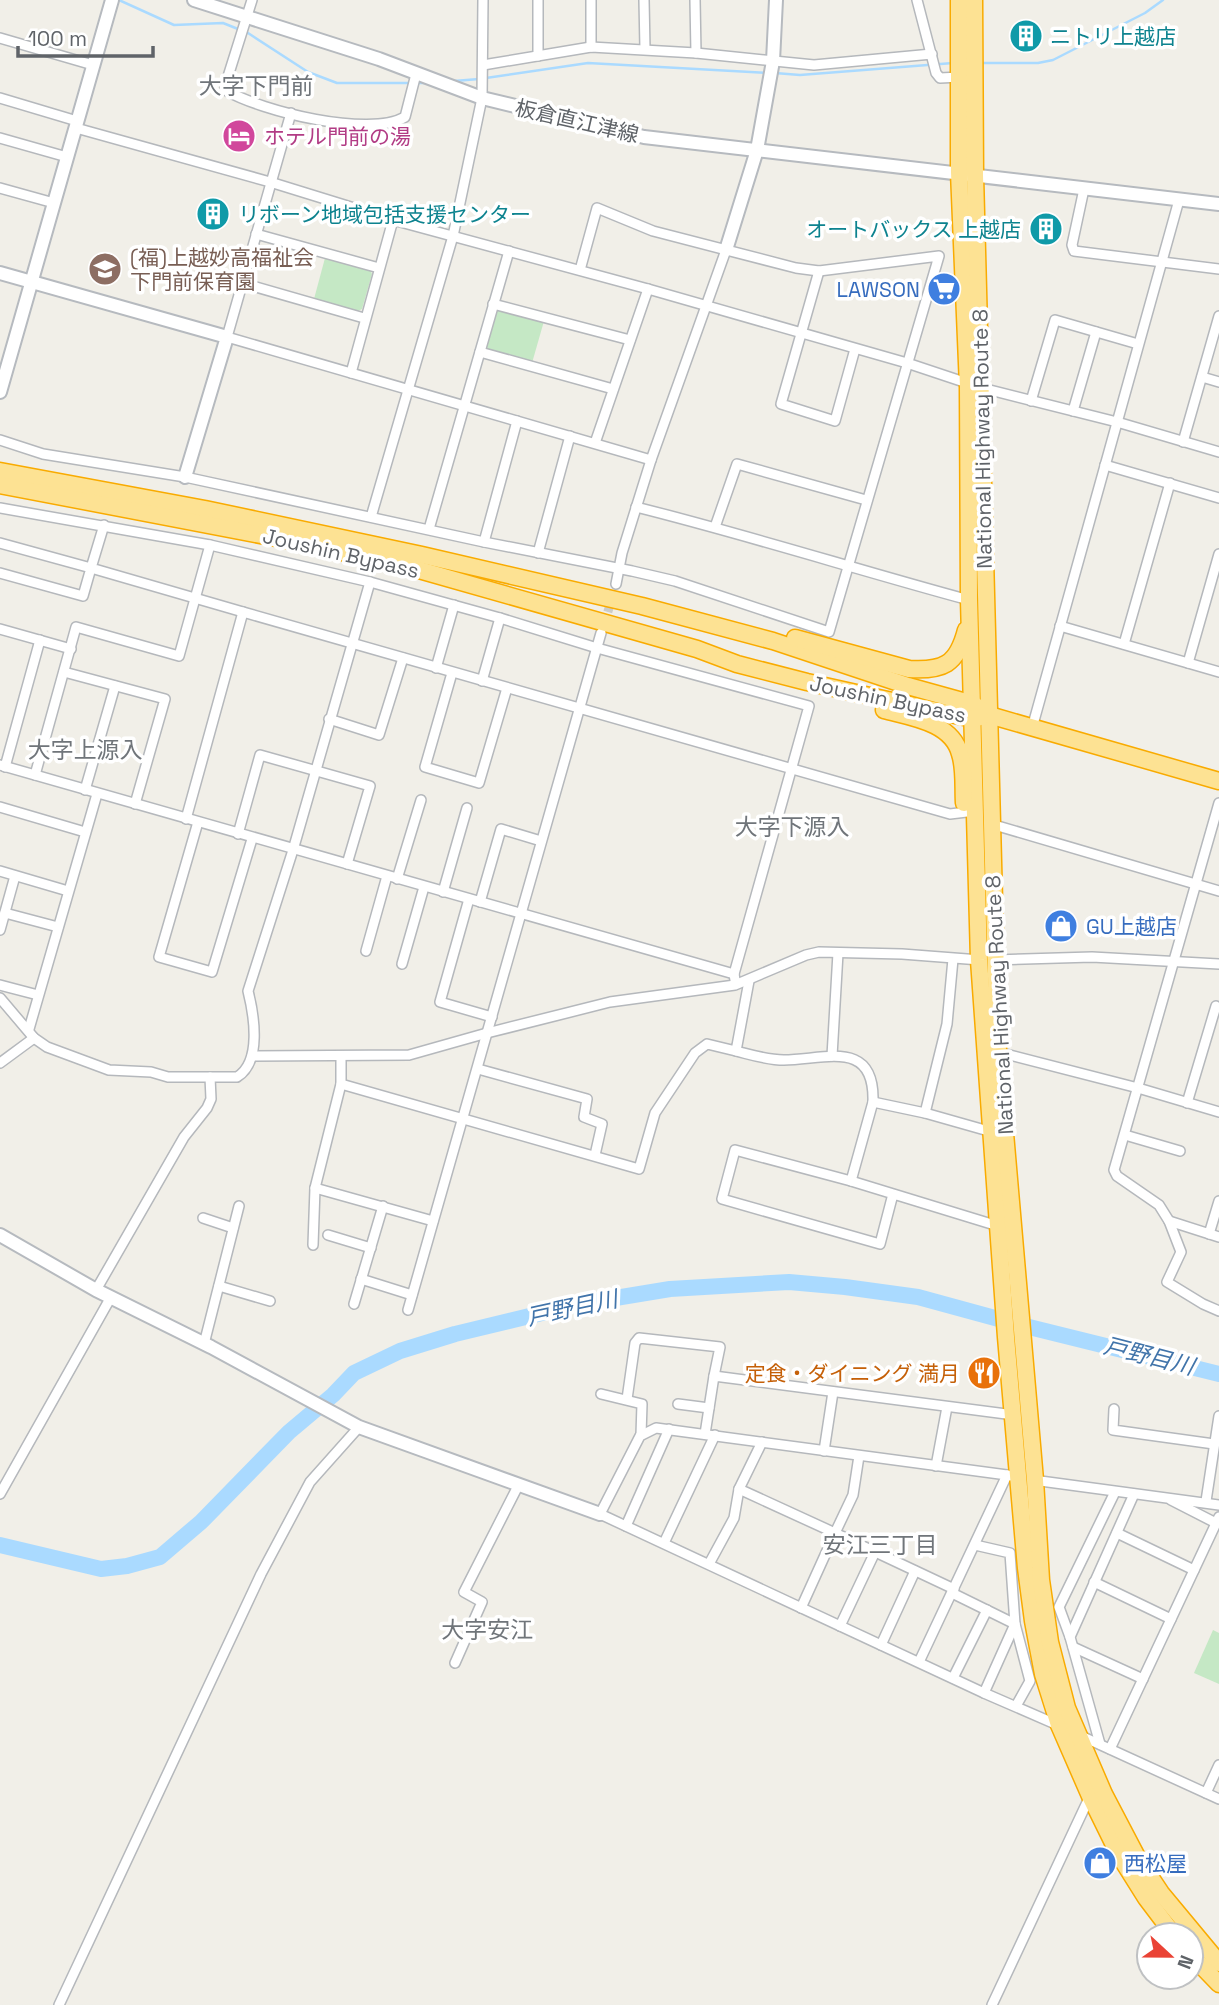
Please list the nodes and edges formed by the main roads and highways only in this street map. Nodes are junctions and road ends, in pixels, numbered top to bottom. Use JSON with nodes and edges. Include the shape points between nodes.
{"nodes":[{"id":1,"x":959,"y":0,"type":"edge"},
{"id":2,"x":974,"y":0,"type":"edge"},
{"id":3,"x":975,"y":386,"type":"junction"},
{"id":4,"x":0,"y":471,"type":"edge"},
{"id":5,"x":0,"y":485,"type":"edge"},
{"id":6,"x":642,"y":606,"type":"junction"},
{"id":7,"x":969,"y":608,"type":"junction"},
{"id":8,"x":737,"y":664,"type":"junction"},
{"id":9,"x":973,"y":712,"type":"junction"},
{"id":10,"x":989,"y":715,"type":"junction"},
{"id":11,"x":1219,"y":782,"type":"edge"},
{"id":12,"x":970,"y":811,"type":"junction"},
{"id":13,"x":987,"y":960,"type":"junction"},
{"id":14,"x":1012,"y":1305,"type":"junction"},
{"id":15,"x":1015,"y":1338,"type":"junction"},
{"id":16,"x":1021,"y":1477,"type":"junction"},
{"id":17,"x":1163,"y":1921,"type":"edge"},
{"id":18,"x":1219,"y":1963,"type":"edge"},
{"id":19,"x":1205,"y":1970,"type":"edge"},
{"id":20,"x":1219,"y":1984,"type":"edge"}],
"edges":[{"from":1,"to":3,"type":"highway","name":"National Highway Route 8","via":[[959,172]]},
{"from":2,"to":3,"type":"highway","name":"National Highway Route 8"},
{"from":3,"to":7,"type":"highway","name":"National Highway Route 8"},
{"from":3,"to":10,"type":"highway","name":"National Highway Route 8"},
{"from":4,"to":6,"type":"highway","name":"Joushin Bypass","via":[[219,512]]},
{"from":5,"to":8,"type":"highway","name":"Joushin Bypass","via":[[405,566]]},
{"from":6,"to":7,"type":"highway","via":[[928,670],[949,663],[958,654]]},
{"from":6,"to":9,"type":"highway","name":"Joushin Bypass","via":[[773,641]]},
{"from":7,"to":9,"type":"highway","name":"National Highway Route 8"},
{"from":8,"to":9,"type":"highway","name":"Joushin Bypass"},
{"from":8,"to":12,"type":"highway","via":[[922,720],[943,731],[961,755]]},
{"from":9,"to":10,"type":"highway","name":"Joushin Bypass"},
{"from":9,"to":12,"type":"highway","name":"National Highway Route 8"},
{"from":10,"to":11,"type":"highway","name":"Joushin Bypass"},
{"from":10,"to":13,"type":"highway","name":"National Highway Route 8"},
{"from":12,"to":13,"type":"highway","name":"National Highway Route 8","via":[[968,863]]},
{"from":13,"to":14,"type":"highway","name":"National Highway Route 8","via":[[998,1052]]},
{"from":13,"to":14,"type":"highway","name":"National Highway Route 8","via":[[998,1226]]},
{"from":14,"to":15,"type":"highway","name":"National Highway Route 8"},
{"from":15,"to":16,"type":"highway","name":"National Highway Route 8"},
{"from":15,"to":16,"type":"highway","name":"National Highway Route 8","via":[[1014,1415]]},
{"from":16,"to":17,"type":"highway","name":"National Highway Route 8","via":[[1033,1621],[1059,1725],[1119,1855]]},
{"from":16,"to":18,"type":"highway","name":"National Highway Route 8","via":[[1050,1642],[1077,1734],[1137,1857]]},
{"from":19,"to":20,"type":"highway"}]}
